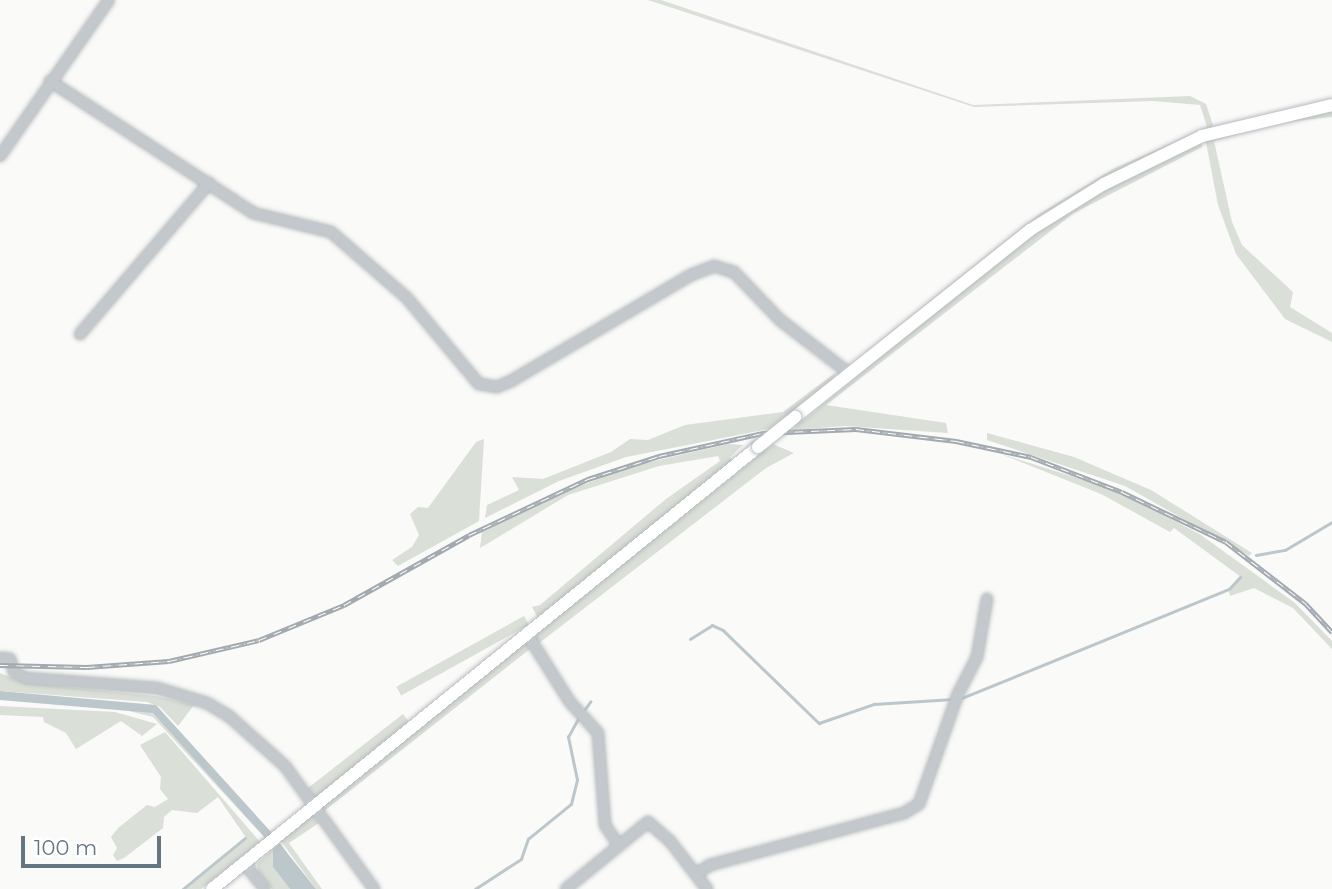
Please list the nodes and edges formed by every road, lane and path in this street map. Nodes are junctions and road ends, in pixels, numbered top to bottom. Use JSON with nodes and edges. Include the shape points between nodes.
{"nodes":[{"id":1,"x":109,"y":0,"type":"edge"},
{"id":2,"x":50,"y":81,"type":"junction"},
{"id":3,"x":1332,"y":105,"type":"edge"},
{"id":4,"x":0,"y":156,"type":"edge"},
{"id":5,"x":209,"y":183,"type":"junction"},
{"id":6,"x":80,"y":334,"type":"dead end"},
{"id":7,"x":849,"y":374,"type":"junction"},
{"id":8,"x":987,"y":599,"type":"dead end"},
{"id":9,"x":527,"y":634,"type":"junction"},
{"id":10,"x":0,"y":658,"type":"edge"},
{"id":11,"x":315,"y":808,"type":"junction"},
{"id":12,"x":619,"y":846,"type":"junction"},
{"id":13,"x":244,"y":863,"type":"junction"},
{"id":14,"x":696,"y":874,"type":"junction"},
{"id":15,"x":212,"y":889,"type":"edge"},
{"id":16,"x":265,"y":889,"type":"edge"},
{"id":17,"x":374,"y":889,"type":"edge"},
{"id":18,"x":566,"y":889,"type":"edge"},
{"id":19,"x":708,"y":889,"type":"edge"}],
"edges":[{"from":1,"to":2,"type":"street"},
{"from":2,"to":4,"type":"street"},
{"from":2,"to":5,"type":"street"},
{"from":3,"to":7,"type":"main road","via":[[1202,136],[1124,172],[1030,230]]},
{"from":5,"to":6,"type":"street"},
{"from":5,"to":7,"type":"street","via":[[264,218],[331,232],[407,298],[471,379],[487,387],[511,381],[691,275],[714,266],[734,272],[780,320]]},
{"from":7,"to":9,"type":"main road","bridge":true},
{"from":8,"to":14,"type":"street","via":[[977,657],[958,694],[919,804],[904,813],[710,865]]},
{"from":9,"to":11,"type":"main road"},
{"from":9,"to":12,"type":"street","via":[[570,702],[598,733],[605,825]]},
{"from":10,"to":11,"type":"street","via":[[9,660],[14,672],[26,678],[157,688],[207,703],[260,739]]},
{"from":11,"to":13,"type":"main road"},
{"from":11,"to":17,"type":"street"},
{"from":12,"to":14,"type":"street","via":[[648,822]]},
{"from":12,"to":18,"type":"street"},
{"from":13,"to":15,"type":"main road"},
{"from":13,"to":16,"type":"street"},
{"from":14,"to":19,"type":"street"}]}
